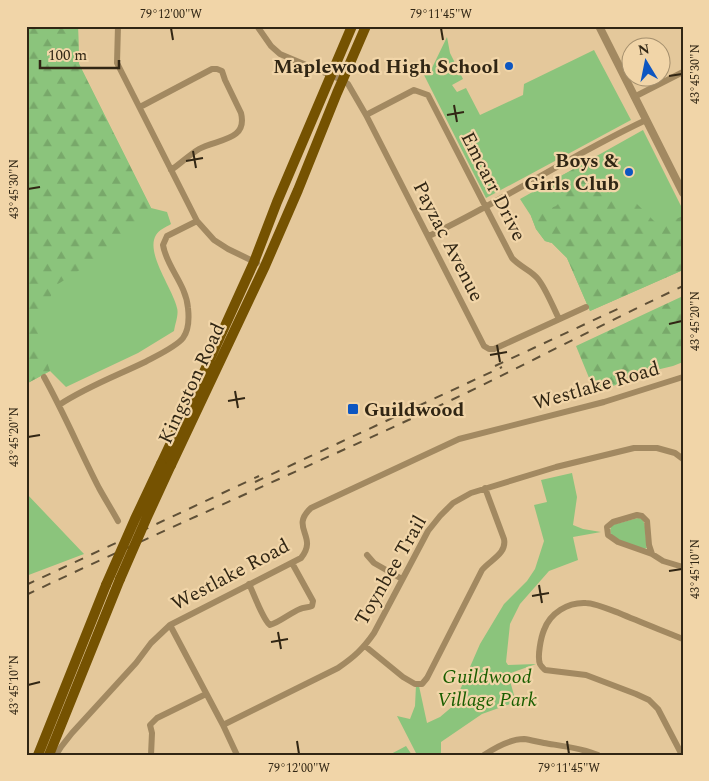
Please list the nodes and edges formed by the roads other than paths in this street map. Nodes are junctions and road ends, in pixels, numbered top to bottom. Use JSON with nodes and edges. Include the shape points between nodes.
{"nodes":[{"id":1,"x":118,"y":26,"type":"edge"},
{"id":2,"x":257,"y":26,"type":"edge"},
{"id":3,"x":352,"y":26,"type":"edge"},
{"id":4,"x":366,"y":26,"type":"edge"},
{"id":5,"x":598,"y":26,"type":"edge"},
{"id":6,"x":683,"y":72,"type":"edge"},
{"id":7,"x":330,"y":76,"type":"junction"},
{"id":8,"x":342,"y":80,"type":"junction"},
{"id":9,"x":634,"y":97,"type":"junction"},
{"id":10,"x":140,"y":107,"type":"junction"},
{"id":11,"x":366,"y":115,"type":"junction"},
{"id":12,"x":646,"y":120,"type":"junction"},
{"id":13,"x":171,"y":170,"type":"junction"},
{"id":14,"x":683,"y":193,"type":"edge"},
{"id":15,"x":485,"y":207,"type":"junction"},
{"id":16,"x":197,"y":221,"type":"junction"},
{"id":17,"x":428,"y":236,"type":"junction"},
{"id":18,"x":254,"y":262,"type":"junction"},
{"id":19,"x":265,"y":266,"type":"junction"},
{"id":20,"x":586,"y":307,"type":"dead end"},
{"id":21,"x":559,"y":319,"type":"junction"},
{"id":22,"x":44,"y":377,"type":"dead end"},
{"id":23,"x":683,"y":377,"type":"edge"},
{"id":24,"x":59,"y":405,"type":"junction"},
{"id":25,"x":683,"y":459,"type":"edge"},
{"id":26,"x":166,"y":464,"type":"junction"},
{"id":27,"x":485,"y":488,"type":"junction"},
{"id":28,"x":118,"y":521,"type":"dead end"},
{"id":29,"x":652,"y":554,"type":"junction"},
{"id":30,"x":368,"y":555,"type":"dead end"},
{"id":31,"x":292,"y":562,"type":"junction"},
{"id":32,"x":683,"y":567,"type":"edge"},
{"id":33,"x":402,"y":579,"type":"junction"},
{"id":34,"x":249,"y":584,"type":"junction"},
{"id":35,"x":170,"y":625,"type":"junction"},
{"id":36,"x":683,"y":639,"type":"edge"},
{"id":37,"x":365,"y":646,"type":"junction"},
{"id":38,"x":206,"y":694,"type":"junction"},
{"id":39,"x":223,"y":724,"type":"junction"},
{"id":40,"x":38,"y":755,"type":"edge"},
{"id":41,"x":49,"y":755,"type":"edge"},
{"id":42,"x":56,"y":755,"type":"edge"},
{"id":43,"x":151,"y":755,"type":"edge"},
{"id":44,"x":237,"y":755,"type":"edge"},
{"id":45,"x":484,"y":755,"type":"edge"},
{"id":46,"x":598,"y":755,"type":"edge"},
{"id":47,"x":682,"y":755,"type":"edge"}],
"edges":[{"from":1,"to":10,"type":"street","via":[[117,63]]},
{"from":2,"to":7,"type":"street","via":[[280,54]]},
{"from":3,"to":7,"type":"main road","name":"Kingston Road"},
{"from":4,"to":8,"type":"main road","name":"Kingston Road"},
{"from":5,"to":9,"type":"street"},
{"from":6,"to":9,"type":"street"},
{"from":7,"to":8,"type":"street"},
{"from":7,"to":18,"type":"main road","name":"Kingston Road"},
{"from":8,"to":11,"type":"street","name":"Payzac Avenue","via":[[348,84]]},
{"from":8,"to":19,"type":"main road","name":"Kingston Road"},
{"from":9,"to":12,"type":"street"},
{"from":10,"to":13,"type":"street"},
{"from":10,"to":13,"type":"street","via":[[212,69],[222,71],[241,113],[242,126],[233,137],[199,149]]},
{"from":11,"to":15,"type":"street","name":"Emcarr Drive","via":[[414,90],[428,95]]},
{"from":11,"to":17,"type":"street","name":"Payzac Avenue"},
{"from":12,"to":14,"type":"street"},
{"from":12,"to":15,"type":"street"},
{"from":13,"to":16,"type":"street"},
{"from":15,"to":17,"type":"street"},
{"from":15,"to":21,"type":"street","name":"Emcarr Drive","via":[[512,258],[538,280]]},
{"from":16,"to":18,"type":"street","via":[[214,240]]},
{"from":16,"to":24,"type":"street","via":[[168,236],[163,245],[188,307],[184,337],[161,354]]},
{"from":17,"to":21,"type":"street","name":"Payzac Avenue","via":[[486,348],[494,349]]},
{"from":18,"to":19,"type":"street"},
{"from":18,"to":26,"type":"main road","name":"Kingston Road"},
{"from":19,"to":26,"type":"main road","name":"Kingston Road"},
{"from":20,"to":21,"type":"street"},
{"from":22,"to":24,"type":"street"},
{"from":23,"to":31,"type":"street","name":"Westlake Road","via":[[604,402],[459,439],[311,508],[302,522],[308,546],[301,558]]},
{"from":24,"to":28,"type":"street"},
{"from":25,"to":27,"type":"street","name":"Toynbee Trail","via":[[675,452],[658,448],[634,448]]},
{"from":26,"to":40,"type":"main road","name":"Kingston Road","bridge":true,"via":[[135,519]]},
{"from":26,"to":41,"type":"main road","name":"Kingston Road","bridge":true},
{"from":27,"to":33,"type":"street","name":"Toynbee Trail","via":[[454,503],[440,516],[428,531]]},
{"from":27,"to":37,"type":"street","via":[[505,545],[482,570],[427,678],[422,684],[410,682]]},
{"from":29,"to":29,"type":"street","via":[[647,521],[642,516],[609,524],[610,538]]},
{"from":29,"to":32,"type":"street"},
{"from":30,"to":33,"type":"street","via":[[374,563]]},
{"from":31,"to":34,"type":"street","name":"Westlake Road"},
{"from":31,"to":34,"type":"street","via":[[313,601],[312,606],[270,625]]},
{"from":33,"to":37,"type":"street","name":"Toynbee Trail"},
{"from":34,"to":35,"type":"street","name":"Westlake Road"},
{"from":35,"to":38,"type":"street"},
{"from":35,"to":42,"type":"street","name":"Westlake Road","via":[[151,642]]},
{"from":36,"to":47,"type":"street","via":[[586,603],[569,606],[550,617],[540,643],[539,658],[545,670],[586,675],[649,700],[658,709]]},
{"from":37,"to":39,"type":"street","name":"Toynbee Trail","via":[[338,668]]},
{"from":38,"to":39,"type":"street"},
{"from":38,"to":43,"type":"street","via":[[150,724]]},
{"from":39,"to":44,"type":"street"},
{"from":45,"to":46,"type":"street","via":[[497,746],[524,739]]}]}
